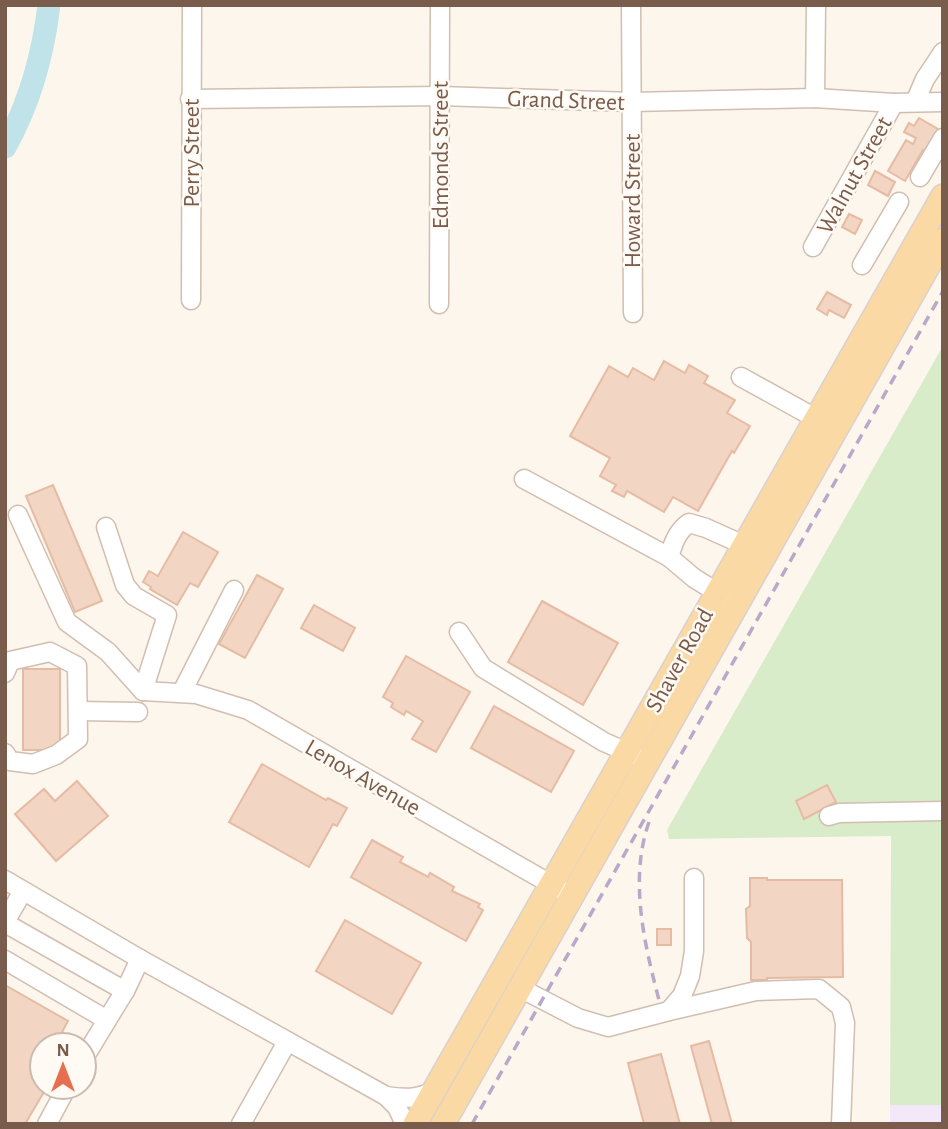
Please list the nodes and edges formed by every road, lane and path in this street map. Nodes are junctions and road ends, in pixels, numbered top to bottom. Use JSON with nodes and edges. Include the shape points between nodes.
{"nodes":[{"id":1,"x":192,"y":5,"type":"edge"},
{"id":2,"x":440,"y":5,"type":"edge"},
{"id":3,"x":631,"y":5,"type":"edge"},
{"id":4,"x":816,"y":5,"type":"edge"},
{"id":5,"x":943,"y":52,"type":"edge"},
{"id":6,"x":440,"y":96,"type":"junction"},
{"id":7,"x":814,"y":98,"type":"junction"},
{"id":8,"x":190,"y":99,"type":"junction"},
{"id":9,"x":632,"y":102,"type":"junction"},
{"id":10,"x":915,"y":102,"type":"junction"},
{"id":11,"x":943,"y":102,"type":"edge"},
{"id":12,"x":894,"y":103,"type":"junction"},
{"id":13,"x":943,"y":138,"type":"edge"},
{"id":14,"x":920,"y":177,"type":"dead end"},
{"id":15,"x":943,"y":196,"type":"edge"},
{"id":16,"x":899,"y":202,"type":"dead end"},
{"id":17,"x":943,"y":240,"type":"edge"},
{"id":18,"x":813,"y":247,"type":"dead end"},
{"id":19,"x":862,"y":265,"type":"dead end"},
{"id":20,"x":191,"y":300,"type":"dead end"},
{"id":21,"x":439,"y":304,"type":"dead end"},
{"id":22,"x":633,"y":313,"type":"dead end"},
{"id":23,"x":741,"y":377,"type":"dead end"},
{"id":24,"x":817,"y":419,"type":"junction"},
{"id":25,"x":524,"y":479,"type":"dead end"},
{"id":26,"x":18,"y":516,"type":"dead end"},
{"id":27,"x":106,"y":527,"type":"dead end"},
{"id":28,"x":745,"y":545,"type":"junction"},
{"id":29,"x":766,"y":555,"type":"junction"},
{"id":30,"x":669,"y":557,"type":"junction"},
{"id":31,"x":234,"y":590,"type":"dead end"},
{"id":32,"x":717,"y":592,"type":"junction"},
{"id":33,"x":738,"y":605,"type":"junction"},
{"id":34,"x":459,"y":632,"type":"dead end"},
{"id":35,"x":5,"y":673,"type":"edge"},
{"id":36,"x":143,"y":691,"type":"junction"},
{"id":37,"x":182,"y":692,"type":"junction"},
{"id":38,"x":78,"y":711,"type":"junction"},
{"id":39,"x":138,"y":712,"type":"dead end"},
{"id":40,"x":5,"y":753,"type":"edge"},
{"id":41,"x":638,"y":758,"type":"junction"},
{"id":42,"x":943,"y":811,"type":"edge"},
{"id":43,"x":829,"y":816,"type":"dead end"},
{"id":44,"x":694,"y":878,"type":"dead end"},
{"id":45,"x":5,"y":880,"type":"edge"},
{"id":46,"x":552,"y":884,"type":"junction"},
{"id":47,"x":23,"y":891,"type":"junction"},
{"id":48,"x":573,"y":897,"type":"junction"},
{"id":49,"x":5,"y":922,"type":"edge"},
{"id":50,"x":140,"y":959,"type":"junction"},
{"id":51,"x":5,"y":960,"type":"edge"},
{"id":52,"x":520,"y":988,"type":"junction"},
{"id":53,"x":125,"y":991,"type":"junction"},
{"id":54,"x":668,"y":1012,"type":"junction"},
{"id":55,"x":107,"y":1020,"type":"junction"},
{"id":56,"x":98,"y":1035,"type":"edge"},
{"id":57,"x":287,"y":1042,"type":"junction"},
{"id":58,"x":434,"y":1091,"type":"junction"},
{"id":59,"x":386,"y":1096,"type":"junction"},
{"id":60,"x":59,"y":1101,"type":"edge"},
{"id":61,"x":47,"y":1124,"type":"edge"},
{"id":62,"x":241,"y":1124,"type":"edge"},
{"id":63,"x":405,"y":1124,"type":"edge"},
{"id":64,"x":415,"y":1124,"type":"edge"},
{"id":65,"x":443,"y":1124,"type":"edge"},
{"id":66,"x":841,"y":1124,"type":"edge"}],
"edges":[{"from":1,"to":8,"type":"street","name":"Perry Street"},
{"from":2,"to":6,"type":"street","name":"Edmonds Street"},
{"from":3,"to":9,"type":"street","name":"Howard Street"},
{"from":4,"to":7,"type":"street"},
{"from":5,"to":10,"type":"street"},
{"from":6,"to":8,"type":"street","name":"Grand Street"},
{"from":6,"to":9,"type":"street","name":"Grand Street"},
{"from":6,"to":21,"type":"street","name":"Edmonds Street"},
{"from":7,"to":9,"type":"street","name":"Grand Street"},
{"from":7,"to":12,"type":"street","name":"Grand Street"},
{"from":8,"to":20,"type":"street","name":"Perry Street"},
{"from":9,"to":22,"type":"street","name":"Howard Street"},
{"from":10,"to":11,"type":"street","name":"Grand Street"},
{"from":10,"to":12,"type":"street","name":"Grand Street"},
{"from":12,"to":18,"type":"street","name":"Walnut Street"},
{"from":13,"to":14,"type":"street"},
{"from":15,"to":24,"type":"main road","name":"Shaver Road"},
{"from":16,"to":19,"type":"street"},
{"from":17,"to":29,"type":"main road","name":"Shaver Road"},
{"from":23,"to":24,"type":"street"},
{"from":24,"to":28,"type":"main road","name":"Shaver Road"},
{"from":25,"to":30,"type":"street"},
{"from":26,"to":36,"type":"street","via":[[66,622],[108,652]]},
{"from":27,"to":36,"type":"street","via":[[125,585],[134,596],[167,615]]},
{"from":28,"to":29,"type":"street"},
{"from":28,"to":30,"type":"street","via":[[689,523]]},
{"from":28,"to":32,"type":"main road","name":"Shaver Road"},
{"from":29,"to":33,"type":"main road","name":"Shaver Road"},
{"from":30,"to":32,"type":"street"},
{"from":31,"to":37,"type":"street"},
{"from":32,"to":33,"type":"street"},
{"from":32,"to":41,"type":"main road","name":"Shaver Road"},
{"from":33,"to":41,"type":"main road","name":"Shaver Road"},
{"from":34,"to":41,"type":"street","via":[[483,668]]},
{"from":35,"to":38,"type":"street","via":[[10,661],[50,652],[77,666]]},
{"from":36,"to":37,"type":"street","name":"Lenox Avenue"},
{"from":37,"to":46,"type":"street","name":"Lenox Avenue","via":[[248,710]]},
{"from":38,"to":39,"type":"street"},
{"from":38,"to":40,"type":"street","via":[[78,738],[56,755],[33,764],[10,761]]},
{"from":41,"to":46,"type":"main road","name":"Shaver Road"},
{"from":41,"to":48,"type":"main road","name":"Shaver Road"},
{"from":42,"to":43,"type":"street"},
{"from":44,"to":54,"type":"street","via":[[690,976],[682,996]]},
{"from":45,"to":47,"type":"street"},
{"from":46,"to":48,"type":"street","name":"Lenox Avenue"},
{"from":46,"to":58,"type":"main road","name":"Shaver Road"},
{"from":47,"to":49,"type":"street"},
{"from":47,"to":50,"type":"street"},
{"from":48,"to":52,"type":"main road","name":"Shaver Road"},
{"from":49,"to":53,"type":"street"},
{"from":50,"to":53,"type":"street"},
{"from":50,"to":57,"type":"street"},
{"from":51,"to":55,"type":"street"},
{"from":52,"to":54,"type":"street","via":[[578,1018],[608,1027]]},
{"from":52,"to":65,"type":"main road","name":"Shaver Road"},
{"from":53,"to":55,"type":"street"},
{"from":54,"to":66,"type":"street","via":[[756,991],[819,989],[841,1007],[845,1023]]},
{"from":55,"to":56,"type":"street"},
{"from":57,"to":59,"type":"street"},
{"from":57,"to":62,"type":"street"},
{"from":58,"to":59,"type":"street","via":[[422,1097]]},
{"from":58,"to":64,"type":"main road","name":"Shaver Road"},
{"from":59,"to":63,"type":"street"},
{"from":60,"to":61,"type":"street"}]}
